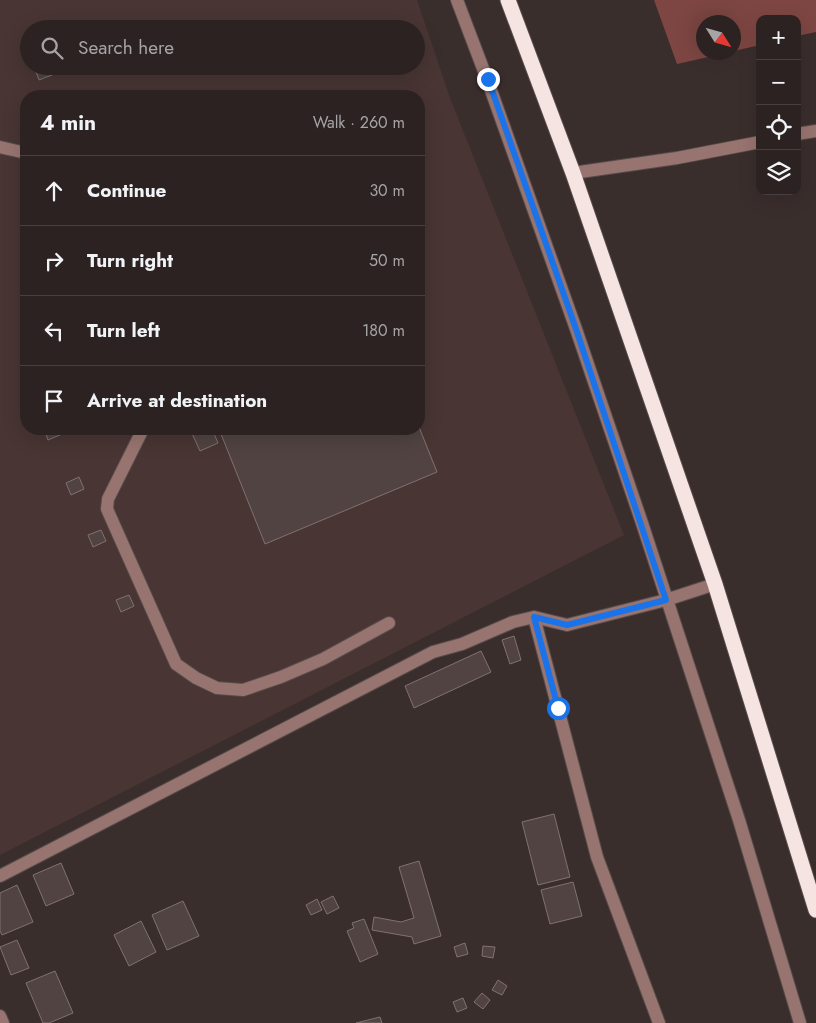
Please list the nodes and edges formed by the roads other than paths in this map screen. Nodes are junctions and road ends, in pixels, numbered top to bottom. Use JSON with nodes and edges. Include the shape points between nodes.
{"nodes":[{"id":1,"x":457,"y":0,"type":"edge"},
{"id":2,"x":508,"y":0,"type":"edge"},
{"id":3,"x":816,"y":131,"type":"edge"},
{"id":4,"x":801,"y":133,"type":"edge"},
{"id":5,"x":756,"y":143,"type":"edge"},
{"id":6,"x":0,"y":147,"type":"edge"},
{"id":7,"x":20,"y":152,"type":"edge"},
{"id":8,"x":573,"y":173,"type":"junction"},
{"id":9,"x":140,"y":435,"type":"edge"},
{"id":10,"x":715,"y":584,"type":"junction"},
{"id":11,"x":666,"y":600,"type":"junction"},
{"id":12,"x":534,"y":617,"type":"junction"},
{"id":13,"x":389,"y":623,"type":"dead end"},
{"id":14,"x":0,"y":876,"type":"edge"},
{"id":15,"x":816,"y":910,"type":"edge"},
{"id":16,"x":0,"y":1016,"type":"edge"},
{"id":17,"x":3,"y":1023,"type":"edge"},
{"id":18,"x":659,"y":1023,"type":"edge"},
{"id":19,"x":800,"y":1023,"type":"edge"}],
"edges":[{"from":1,"to":11,"type":"street","via":[[576,329]]},
{"from":2,"to":8,"type":"highway"},
{"from":3,"to":4,"type":"street"},
{"from":5,"to":8,"type":"street"},
{"from":6,"to":7,"type":"street"},
{"from":8,"to":10,"type":"highway"},
{"from":9,"to":13,"type":"street","via":[[108,498],[107,509],[176,664],[217,688],[243,690],[322,659]]},
{"from":10,"to":11,"type":"street"},
{"from":10,"to":15,"type":"highway"},
{"from":11,"to":12,"type":"street","via":[[567,625]]},
{"from":11,"to":19,"type":"street","via":[[739,820]]},
{"from":12,"to":14,"type":"street","via":[[433,652]]},
{"from":12,"to":18,"type":"street","via":[[597,856]]},
{"from":16,"to":17,"type":"street"}]}
